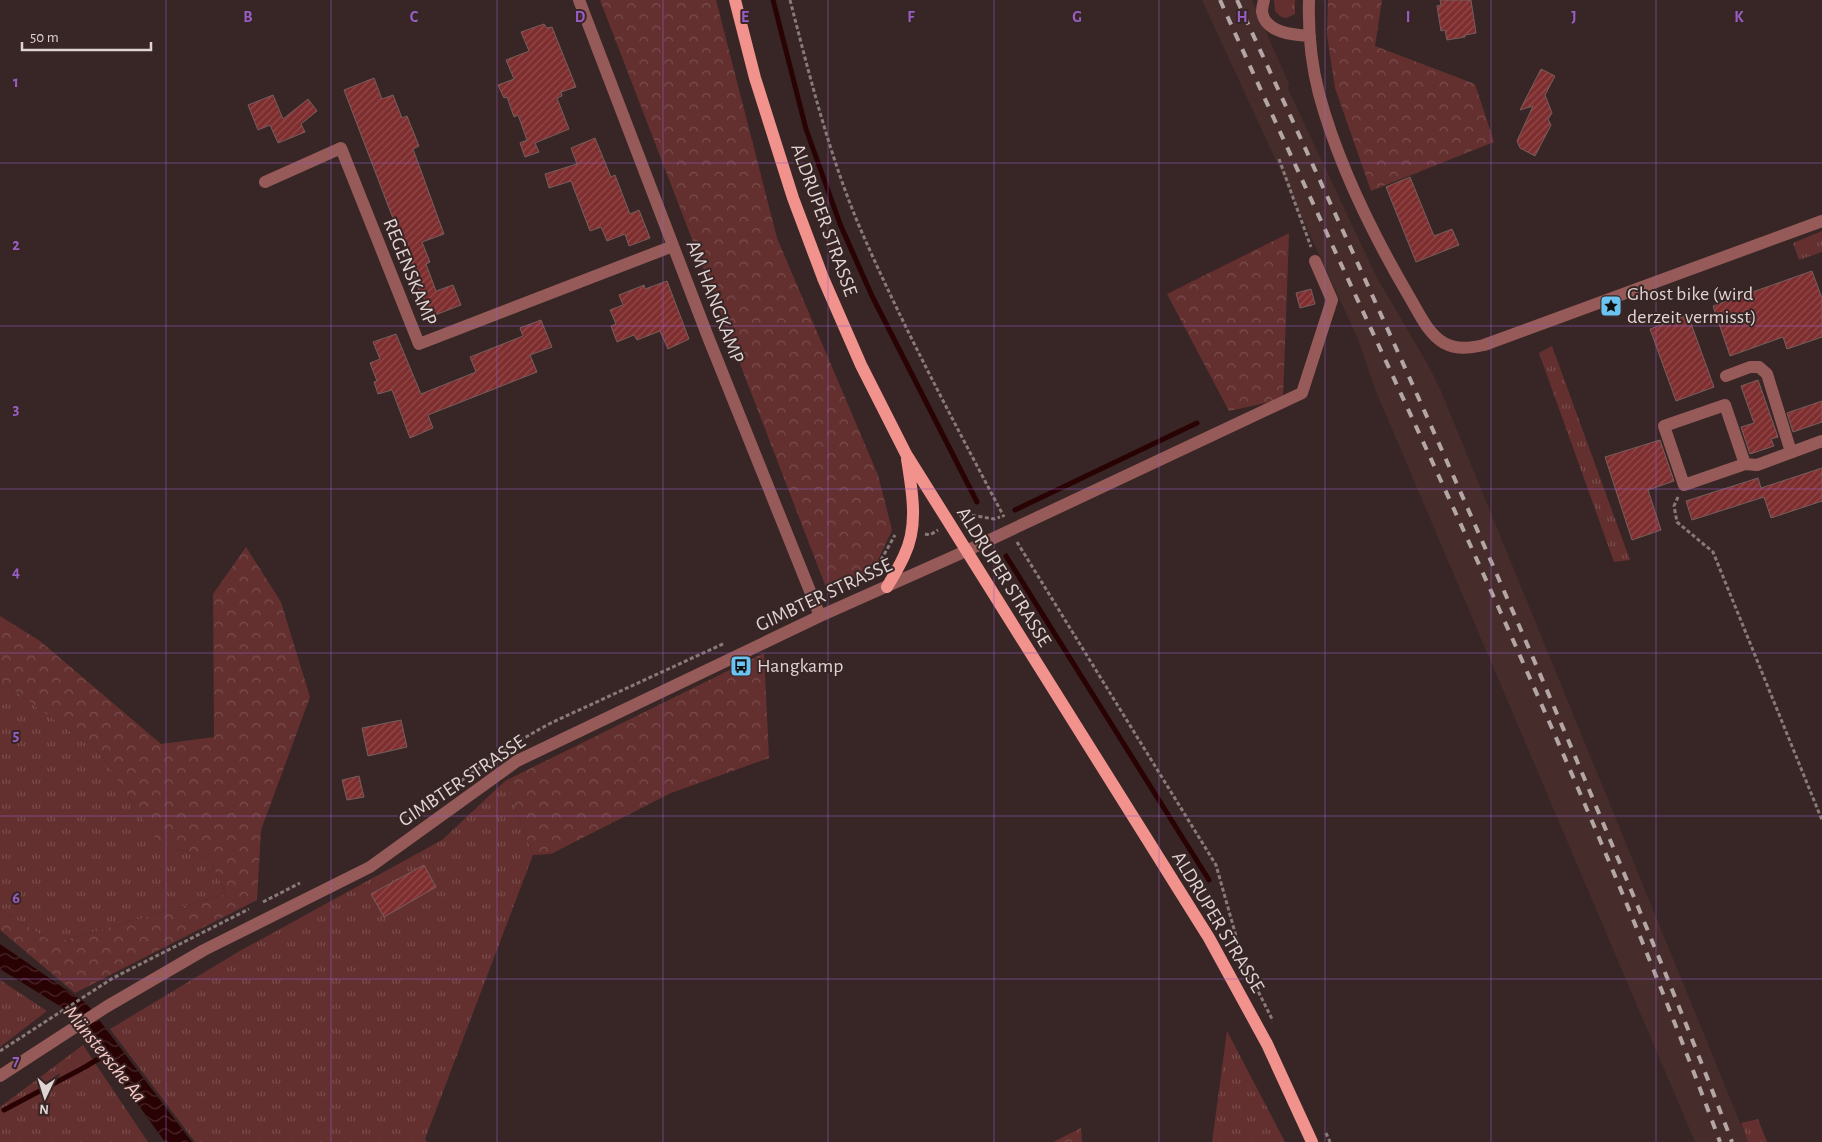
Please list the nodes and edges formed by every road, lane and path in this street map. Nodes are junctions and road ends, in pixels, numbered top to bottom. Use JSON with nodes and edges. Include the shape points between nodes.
{"nodes":[{"id":1,"x":579,"y":0,"type":"edge"},
{"id":2,"x":735,"y":0,"type":"edge"},
{"id":3,"x":790,"y":0,"type":"edge"},
{"id":4,"x":1264,"y":0,"type":"edge"},
{"id":5,"x":1309,"y":0,"type":"edge"},
{"id":6,"x":1310,"y":36,"type":"junction"},
{"id":7,"x":1279,"y":159,"type":"dead end"},
{"id":8,"x":265,"y":182,"type":"dead end"},
{"id":9,"x":1822,"y":220,"type":"edge"},
{"id":10,"x":673,"y":246,"type":"junction"},
{"id":11,"x":1316,"y":261,"type":"joint"},
{"id":12,"x":1726,"y":376,"type":"dead end"},
{"id":13,"x":1822,"y":442,"type":"edge"},
{"id":14,"x":1791,"y":452,"type":"junction"},
{"id":15,"x":906,"y":454,"type":"junction"},
{"id":16,"x":1745,"y":464,"type":"junction"},
{"id":17,"x":1684,"y":485,"type":"junction"},
{"id":18,"x":1010,"y":530,"type":"junction"},
{"id":19,"x":966,"y":551,"type":"junction"},
{"id":20,"x":887,"y":587,"type":"junction"},
{"id":21,"x":820,"y":616,"type":"junction"},
{"id":22,"x":1822,"y":820,"type":"edge"},
{"id":23,"x":95,"y":988,"type":"dead end"},
{"id":24,"x":1274,"y":1023,"type":"dead end"},
{"id":25,"x":0,"y":1051,"type":"edge"},
{"id":26,"x":0,"y":1076,"type":"edge"},
{"id":27,"x":1322,"y":1125,"type":"dead end"},
{"id":28,"x":1312,"y":1142,"type":"edge"},
{"id":29,"x":1330,"y":1142,"type":"edge"}],
"edges":[{"from":1,"to":10,"type":"street","name":"AM HANGKAMP"},
{"from":2,"to":15,"type":"main road","name":"ALDRUPER STRASSE","via":[[772,134],[823,278],[861,365]]},
{"from":3,"to":18,"type":"path","via":[[814,95],[860,227],[923,364]]},
{"from":4,"to":6,"type":"street","via":[[1262,13],[1275,29]]},
{"from":5,"to":6,"type":"street"},
{"from":6,"to":9,"type":"street","via":[[1312,64],[1344,166],[1384,254],[1424,322],[1442,342],[1468,348],[1493,342]]},
{"from":7,"to":11,"type":"path"},
{"from":8,"to":10,"type":"street","name":"REGENSKAMP","via":[[341,148],[419,344]]},
{"from":10,"to":21,"type":"street","name":"AM HANGKAMP"},
{"from":11,"to":18,"type":"street","name":"GIMBTER STRASSE","via":[[1332,300],[1302,393]]},
{"from":12,"to":14,"type":"street","via":[[1750,367],[1759,367],[1767,374]]},
{"from":13,"to":14,"type":"street"},
{"from":14,"to":16,"type":"street","via":[[1757,464]]},
{"from":15,"to":19,"type":"main road","name":"ALDRUPER STRASSE"},
{"from":15,"to":20,"type":"main road","via":[[913,524],[905,554]]},
{"from":16,"to":17,"type":"street"},
{"from":16,"to":17,"type":"street","via":[[1725,405],[1664,426]]},
{"from":17,"to":22,"type":"path","via":[[1674,506],[1677,522],[1713,552]]},
{"from":18,"to":19,"type":"street","name":"GIMBTER STRASSE"},
{"from":18,"to":24,"type":"path","via":[[1216,865],[1243,961]]},
{"from":19,"to":20,"type":"street","name":"GIMBTER STRASSE"},
{"from":19,"to":28,"type":"main road","name":"ALDRUPER STRASSE","via":[[1209,938],[1267,1044]]},
{"from":20,"to":21,"type":"street","name":"GIMBTER STRASSE"},
{"from":21,"to":26,"type":"street","name":"GIMBTER STRASSE","via":[[517,761],[370,867],[204,950],[106,1007]]},
{"from":23,"to":25,"type":"path"},
{"from":27,"to":29,"type":"path"}]}
